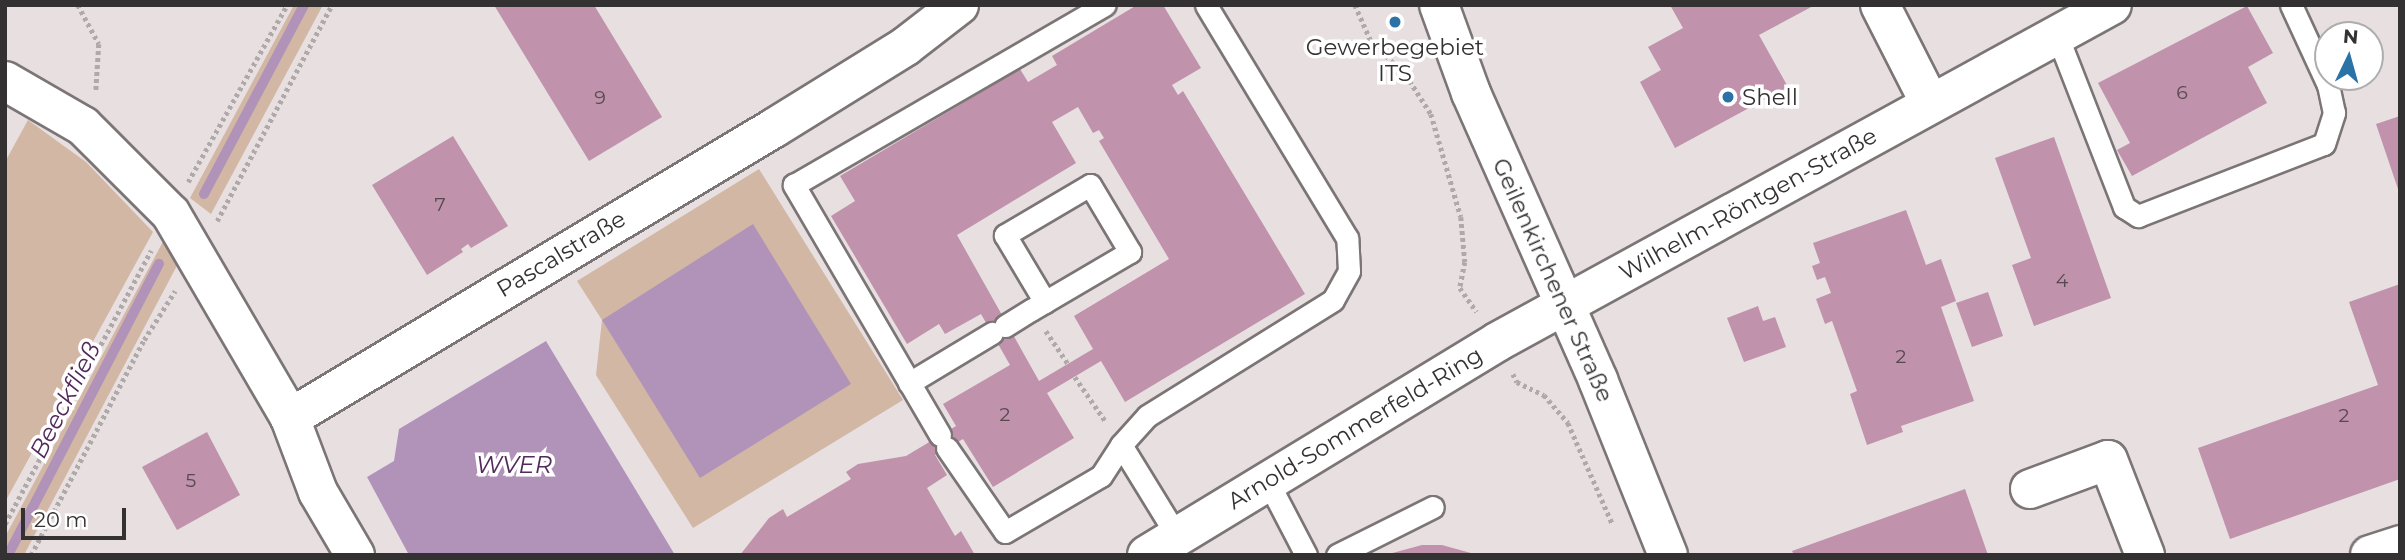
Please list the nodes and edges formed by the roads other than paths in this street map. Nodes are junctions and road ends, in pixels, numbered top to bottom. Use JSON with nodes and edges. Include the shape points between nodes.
{"nodes":[{"id":1,"x":959,"y":5,"type":"edge"},
{"id":2,"x":1105,"y":5,"type":"edge"},
{"id":3,"x":1206,"y":5,"type":"edge"},
{"id":4,"x":1439,"y":5,"type":"edge"},
{"id":5,"x":1880,"y":5,"type":"edge"},
{"id":6,"x":2112,"y":5,"type":"edge"},
{"id":7,"x":2291,"y":5,"type":"edge"},
{"id":8,"x":2057,"y":35,"type":"junction"},
{"id":9,"x":5,"y":81,"type":"edge"},
{"id":10,"x":1930,"y":103,"type":"junction"},
{"id":11,"x":1565,"y":305,"type":"junction"},
{"id":12,"x":1038,"y":306,"type":"junction"},
{"id":13,"x":909,"y":383,"type":"junction"},
{"id":14,"x":290,"y":418,"type":"junction"},
{"id":15,"x":1121,"y":445,"type":"junction"},
{"id":16,"x":1267,"y":480,"type":"junction"},
{"id":17,"x":2030,"y":489,"type":"dead end"},
{"id":18,"x":1433,"y":507,"type":"dead end"},
{"id":19,"x":1162,"y":545,"type":"edge"},
{"id":20,"x":2400,"y":545,"type":"edge"},
{"id":21,"x":355,"y":555,"type":"edge"},
{"id":22,"x":1306,"y":555,"type":"edge"},
{"id":23,"x":1337,"y":555,"type":"edge"},
{"id":24,"x":1668,"y":555,"type":"edge"},
{"id":25,"x":2145,"y":555,"type":"edge"},
{"id":26,"x":2370,"y":555,"type":"edge"}],
"edges":[{"from":1,"to":14,"type":"street","name":"Pascalstraße","via":[[906,46],[774,128]]},
{"from":2,"to":13,"type":"lane","via":[[794,185]]},
{"from":3,"to":15,"type":"lane","via":[[1347,238],[1349,271],[1333,300],[1147,416]]},
{"from":4,"to":11,"type":"street","name":"Geilenkirchener Straße","via":[[1471,93]]},
{"from":5,"to":10,"type":"street"},
{"from":6,"to":8,"type":"street","name":"Wilhelm-Röntgen-Straße"},
{"from":7,"to":8,"type":"lane","via":[[2328,85],[2334,113],[2324,144],[2138,216],[2124,207]]},
{"from":8,"to":10,"type":"street","name":"Wilhelm-Röntgen-Straße"},
{"from":9,"to":14,"type":"street","via":[[83,126],[170,214]]},
{"from":10,"to":11,"type":"street","name":"Wilhelm-Röntgen-Straße"},
{"from":11,"to":16,"type":"street","name":"Arnold-Sommerfeld-Ring"},
{"from":11,"to":24,"type":"street","name":"Geilenkirchener Straße"},
{"from":12,"to":12,"type":"lane","via":[[1130,252],[1090,185],[1005,235]]},
{"from":12,"to":13,"type":"lane"},
{"from":13,"to":15,"type":"lane","via":[[1004,532],[1101,477]]},
{"from":14,"to":21,"type":"street","via":[[318,492]]},
{"from":15,"to":19,"type":"lane"},
{"from":16,"to":19,"type":"street","name":"Arnold-Sommerfeld-Ring"},
{"from":16,"to":22,"type":"lane"},
{"from":17,"to":25,"type":"street","via":[[2108,460]]},
{"from":18,"to":23,"type":"lane"},
{"from":20,"to":26,"type":"street"}]}
